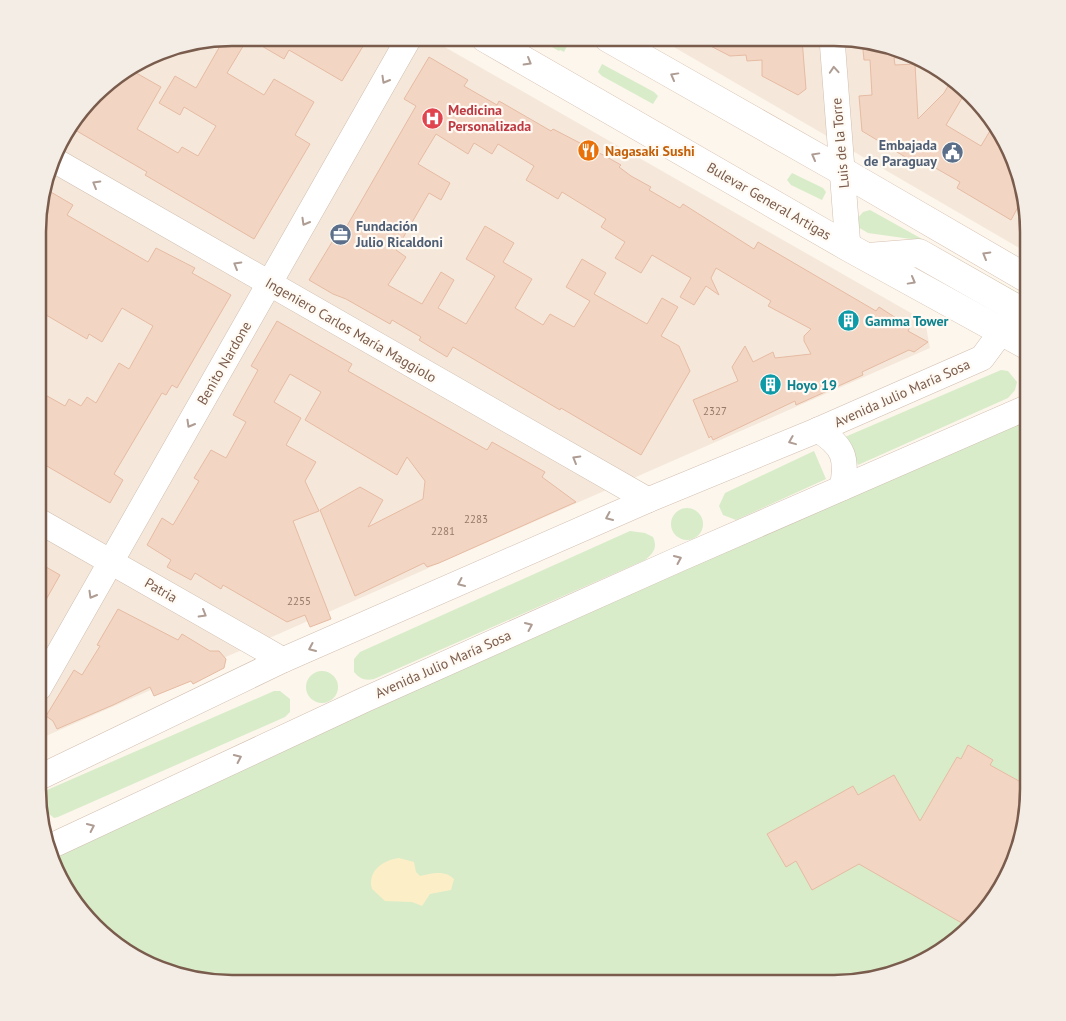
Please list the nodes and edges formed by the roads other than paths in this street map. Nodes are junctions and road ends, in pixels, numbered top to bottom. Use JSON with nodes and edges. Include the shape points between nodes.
{"nodes":[{"id":1,"x":404,"y":46,"type":"edge"},
{"id":2,"x":499,"y":46,"type":"edge"},
{"id":3,"x":622,"y":46,"type":"edge"},
{"id":4,"x":833,"y":46,"type":"edge"},
{"id":5,"x":59,"y":163,"type":"edge"},
{"id":6,"x":842,"y":171,"type":"junction"},
{"id":7,"x":858,"y":252,"type":"junction"},
{"id":8,"x":1020,"y":274,"type":"edge"},
{"id":9,"x":270,"y":283,"type":"junction"},
{"id":10,"x":1020,"y":310,"type":"edge"},
{"id":11,"x":1002,"y":331,"type":"junction"},
{"id":12,"x":1020,"y":341,"type":"edge"},
{"id":13,"x":1020,"y":410,"type":"edge"},
{"id":14,"x":818,"y":430,"type":"junction"},
{"id":15,"x":842,"y":488,"type":"junction"},
{"id":16,"x":648,"y":500,"type":"junction"},
{"id":17,"x":46,"y":524,"type":"edge"},
{"id":18,"x":111,"y":562,"type":"junction"},
{"id":19,"x":283,"y":660,"type":"junction"},
{"id":20,"x":46,"y":674,"type":"edge"},
{"id":21,"x":46,"y":774,"type":"edge"},
{"id":22,"x":54,"y":842,"type":"edge"}],
"edges":[{"from":1,"to":9,"type":"street","name":"Benito Nardone","one_way":true},
{"from":2,"to":7,"type":"main road","name":"Bulevar General Artigas","one_way":true},
{"from":6,"to":3,"type":"main road","one_way":true},
{"from":6,"to":4,"type":"street","name":"Luis de la Torre","one_way":true},
{"from":9,"to":5,"type":"street","name":"Ingeniero Carlos María Maggiolo","one_way":true},
{"from":6,"to":7,"type":"street","name":"Luis de la Torre"},
{"from":8,"to":6,"type":"main road","one_way":true},
{"from":7,"to":10,"type":"main road","via":[[919,253]]},
{"from":7,"to":11,"type":"main road","name":"Bulevar General Artigas","one_way":true},
{"from":16,"to":9,"type":"street","name":"Ingeniero Carlos María Maggiolo","one_way":true},
{"from":9,"to":18,"type":"street","name":"Benito Nardone","one_way":true},
{"from":11,"to":12,"type":"main road","name":"Bulevar General Artigas"},
{"from":11,"to":14,"type":"street","name":"Avenida Julio María Sosa","via":[[982,358]]},
{"from":13,"to":15,"type":"street","name":"Avenida Julio María Sosa"},
{"from":14,"to":15,"type":"street","name":"Avenida Julio María Sosa","via":[[831,438],[842,452],[846,470]]},
{"from":14,"to":16,"type":"street","name":"Avenida Julio María Sosa","one_way":true},
{"from":22,"to":15,"type":"street","name":"Avenida Julio María Sosa","one_way":true},
{"from":16,"to":19,"type":"street","name":"Avenida Julio María Sosa","one_way":true},
{"from":17,"to":18,"type":"street","name":"Patria"},
{"from":18,"to":19,"type":"street","name":"Patria","one_way":true},
{"from":18,"to":20,"type":"street","name":"Benito Nardone","one_way":true},
{"from":19,"to":21,"type":"street","name":"Avenida Julio María Sosa"}]}
